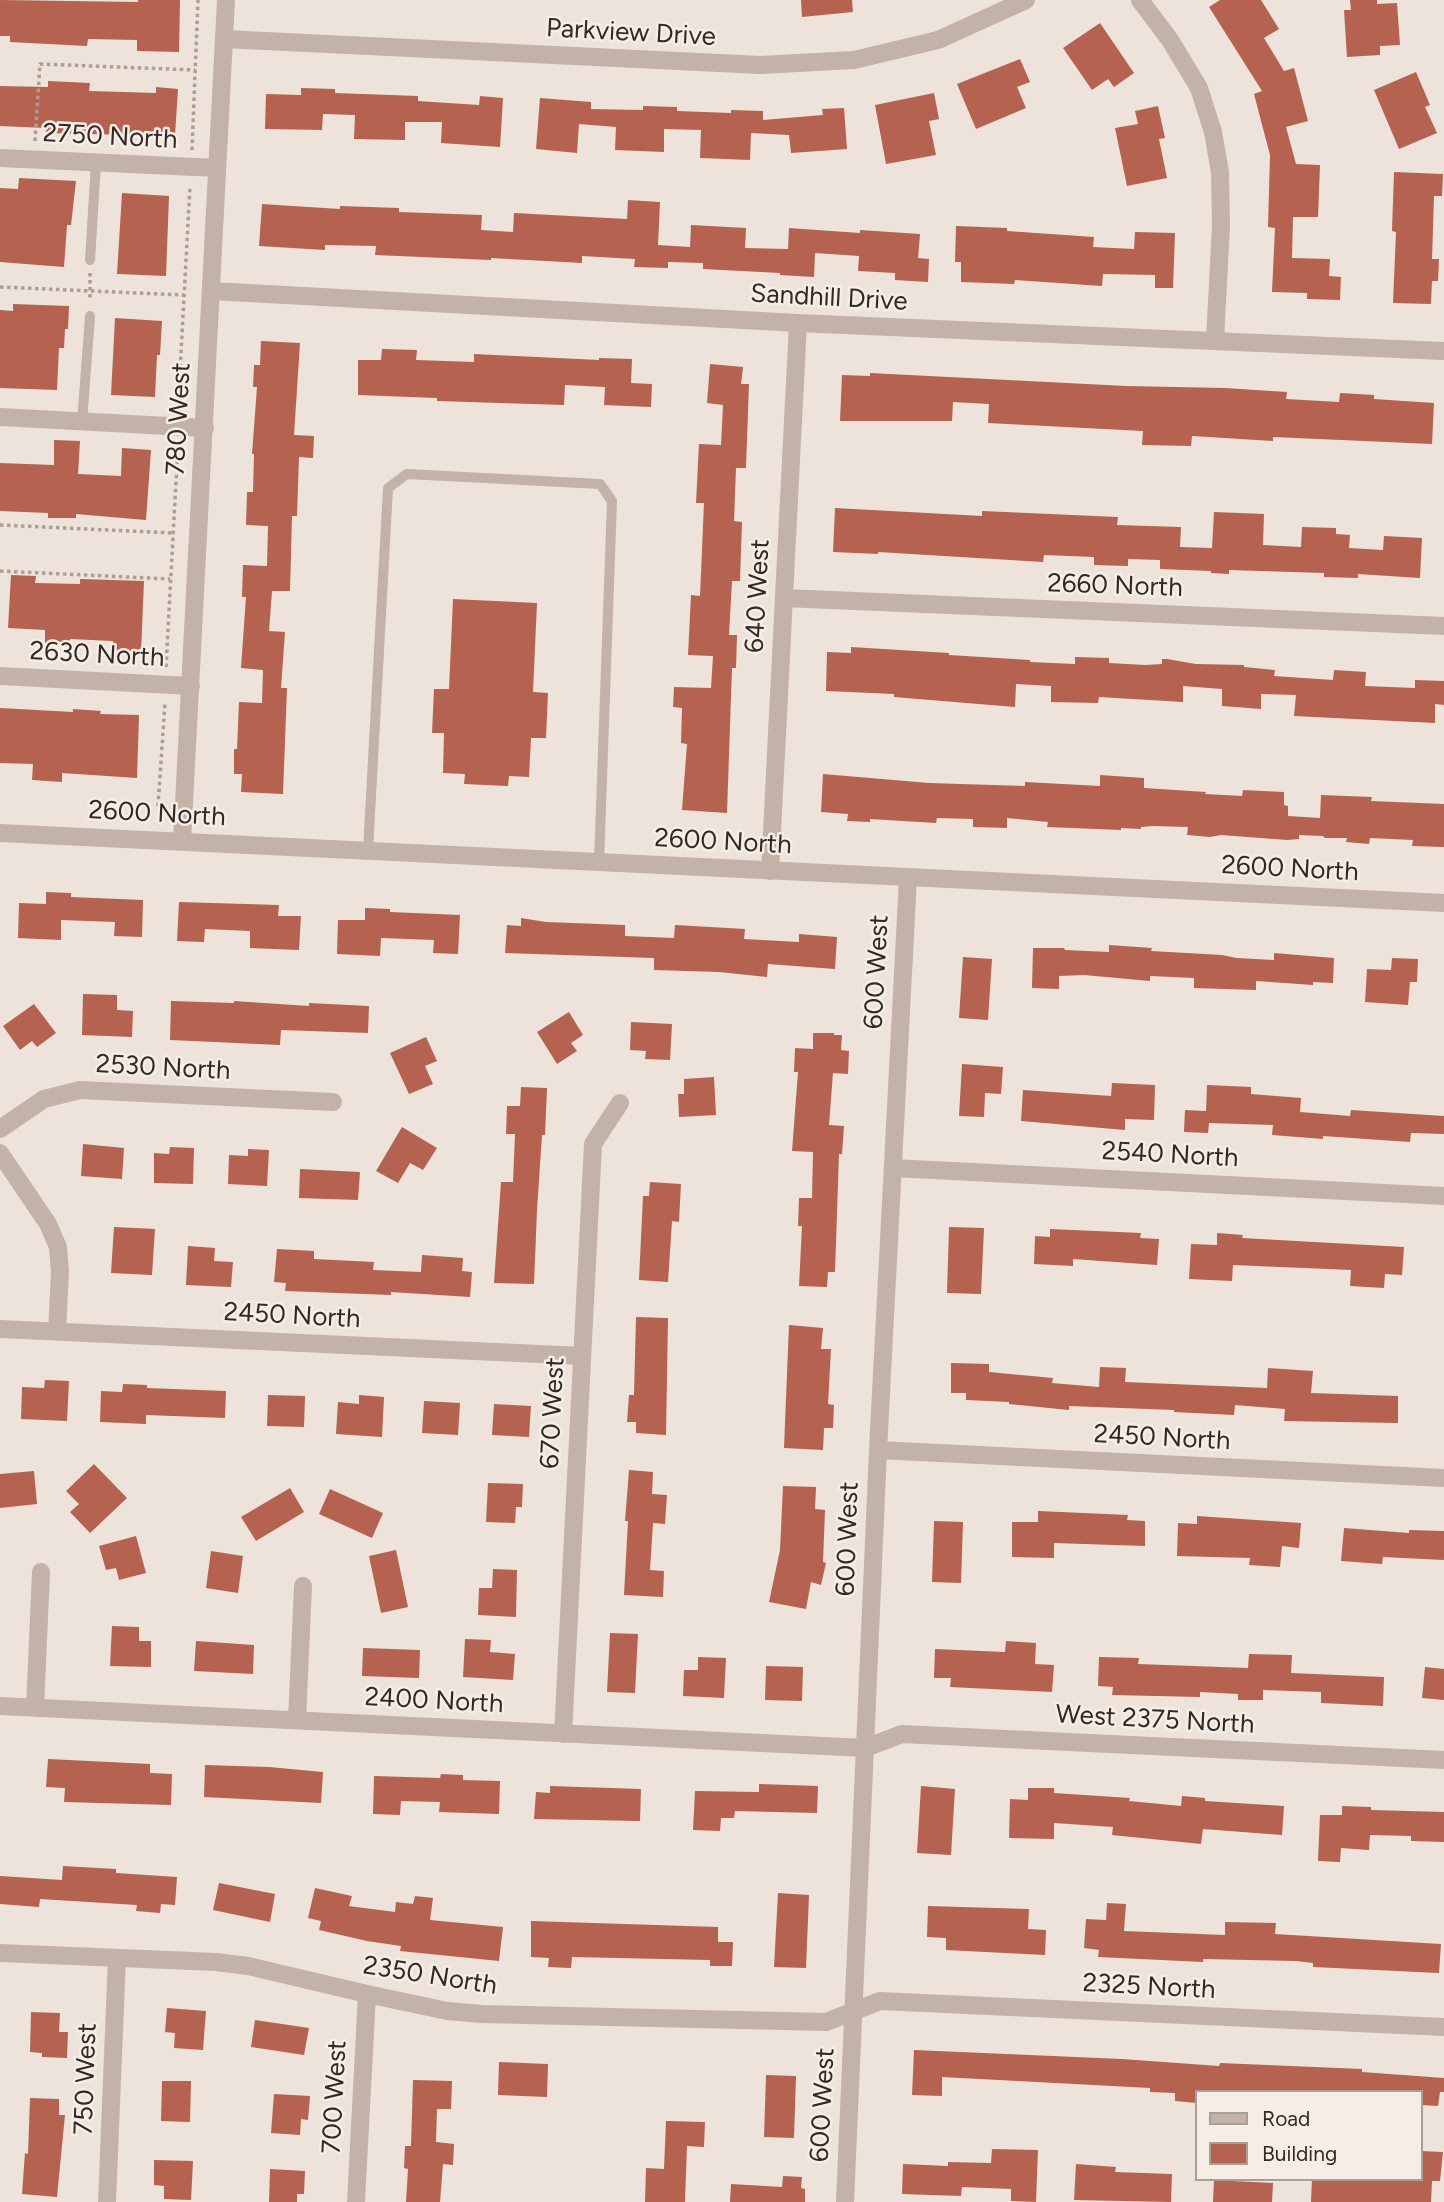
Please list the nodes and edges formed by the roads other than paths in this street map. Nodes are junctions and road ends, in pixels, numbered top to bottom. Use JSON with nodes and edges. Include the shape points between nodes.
{"nodes":[{"id":1,"x":226,"y":0,"type":"edge"},
{"id":2,"x":1026,"y":0,"type":"edge"},
{"id":3,"x":1140,"y":0,"type":"edge"},
{"id":4,"x":224,"y":38,"type":"junction"},
{"id":5,"x":0,"y":158,"type":"edge"},
{"id":6,"x":96,"y":163,"type":"junction"},
{"id":7,"x":217,"y":168,"type":"junction"},
{"id":8,"x":90,"y":260,"type":"road end"},
{"id":9,"x":212,"y":291,"type":"junction"},
{"id":10,"x":90,"y":316,"type":"road end"},
{"id":11,"x":798,"y":323,"type":"junction"},
{"id":12,"x":1215,"y":340,"type":"junction"},
{"id":13,"x":1444,"y":351,"type":"edge"},
{"id":14,"x":0,"y":417,"type":"edge"},
{"id":15,"x":82,"y":422,"type":"junction"},
{"id":16,"x":205,"y":428,"type":"junction"},
{"id":17,"x":784,"y":598,"type":"junction"},
{"id":18,"x":1444,"y":626,"type":"edge"},
{"id":19,"x":0,"y":676,"type":"edge"},
{"id":20,"x":191,"y":686,"type":"junction"},
{"id":21,"x":0,"y":833,"type":"edge"},
{"id":22,"x":182,"y":841,"type":"junction"},
{"id":23,"x":368,"y":850,"type":"junction"},
{"id":24,"x":600,"y":862,"type":"junction"},
{"id":25,"x":770,"y":871,"type":"junction"},
{"id":26,"x":908,"y":878,"type":"junction"},
{"id":27,"x":1444,"y":903,"type":"edge"},
{"id":28,"x":333,"y":1102,"type":"dead end"},
{"id":29,"x":620,"y":1103,"type":"dead end"},
{"id":30,"x":0,"y":1129,"type":"edge"},
{"id":31,"x":0,"y":1153,"type":"edge"},
{"id":32,"x":893,"y":1168,"type":"junction"},
{"id":33,"x":1444,"y":1196,"type":"edge"},
{"id":34,"x":0,"y":1329,"type":"edge"},
{"id":35,"x":57,"y":1332,"type":"junction"},
{"id":36,"x":582,"y":1356,"type":"junction"},
{"id":37,"x":878,"y":1450,"type":"junction"},
{"id":38,"x":1444,"y":1478,"type":"edge"},
{"id":39,"x":41,"y":1572,"type":"dead end"},
{"id":40,"x":303,"y":1586,"type":"dead end"},
{"id":41,"x":0,"y":1706,"type":"edge"},
{"id":42,"x":35,"y":1708,"type":"junction"},
{"id":43,"x":297,"y":1720,"type":"junction"},
{"id":44,"x":563,"y":1734,"type":"junction"},
{"id":45,"x":865,"y":1748,"type":"junction"},
{"id":46,"x":1444,"y":1760,"type":"edge"},
{"id":47,"x":0,"y":1953,"type":"edge"},
{"id":48,"x":117,"y":1958,"type":"junction"},
{"id":49,"x":367,"y":1994,"type":"junction"},
{"id":50,"x":853,"y":2011,"type":"junction"},
{"id":51,"x":1444,"y":2027,"type":"edge"},
{"id":52,"x":107,"y":2202,"type":"edge"},
{"id":53,"x":356,"y":2202,"type":"edge"},
{"id":54,"x":845,"y":2202,"type":"edge"}],
"edges":[{"from":1,"to":4,"type":"street","name":"780 West"},
{"from":2,"to":4,"type":"street","name":"Parkview Drive","via":[[937,40],[854,60],[760,65]]},
{"from":3,"to":12,"type":"street","via":[[1199,88],[1213,132],[1220,172],[1221,226]]},
{"from":4,"to":7,"type":"street","name":"780 West"},
{"from":5,"to":6,"type":"street","name":"2750 North"},
{"from":6,"to":7,"type":"street","name":"2750 North"},
{"from":6,"to":8,"type":"lane"},
{"from":7,"to":9,"type":"street","name":"780 West"},
{"from":9,"to":11,"type":"street","name":"Sandhill Drive"},
{"from":9,"to":16,"type":"street","name":"780 West"},
{"from":10,"to":15,"type":"lane"},
{"from":11,"to":12,"type":"street","name":"Sandhill Drive"},
{"from":11,"to":17,"type":"street","name":"640 West"},
{"from":12,"to":13,"type":"street","name":"Sandhill Drive"},
{"from":14,"to":15,"type":"street"},
{"from":15,"to":16,"type":"street"},
{"from":16,"to":20,"type":"street","name":"780 West"},
{"from":17,"to":18,"type":"street","name":"2660 North"},
{"from":17,"to":25,"type":"street","name":"640 West"},
{"from":19,"to":20,"type":"street","name":"2630 North"},
{"from":20,"to":22,"type":"street","name":"780 West"},
{"from":21,"to":22,"type":"street","name":"2600 North"},
{"from":22,"to":23,"type":"street","name":"2600 North"},
{"from":23,"to":24,"type":"street","name":"2600 North"},
{"from":23,"to":24,"type":"lane","via":[[388,488],[407,474],[600,484],[612,501]]},
{"from":24,"to":25,"type":"street","name":"2600 North"},
{"from":25,"to":26,"type":"street","name":"2600 North"},
{"from":26,"to":27,"type":"street","name":"2600 North"},
{"from":26,"to":32,"type":"street","name":"600 West"},
{"from":28,"to":30,"type":"street","name":"2530 North","via":[[80,1090],[44,1099]]},
{"from":29,"to":36,"type":"street","name":"670 West","via":[[593,1144]]},
{"from":31,"to":35,"type":"street","via":[[48,1224],[58,1247]]},
{"from":32,"to":33,"type":"street","name":"2540 North"},
{"from":32,"to":37,"type":"street","name":"600 West"},
{"from":34,"to":35,"type":"street","name":"2450 North"},
{"from":35,"to":36,"type":"street","name":"2450 North"},
{"from":36,"to":44,"type":"street","name":"670 West"},
{"from":37,"to":38,"type":"street","name":"2450 North"},
{"from":37,"to":45,"type":"street","name":"600 West"},
{"from":39,"to":42,"type":"street"},
{"from":40,"to":43,"type":"street"},
{"from":41,"to":42,"type":"street","name":"2400 North"},
{"from":42,"to":43,"type":"street","name":"2400 North"},
{"from":43,"to":44,"type":"street","name":"2400 North"},
{"from":44,"to":45,"type":"street","name":"2400 North"},
{"from":45,"to":46,"type":"street","name":"West 2375 North","via":[[902,1734]]},
{"from":45,"to":50,"type":"street","name":"600 West"},
{"from":47,"to":48,"type":"street","name":"2350 North"},
{"from":48,"to":49,"type":"street","name":"2350 North","via":[[248,1966]]},
{"from":48,"to":52,"type":"street","name":"750 West"},
{"from":49,"to":50,"type":"street","name":"2350 North","via":[[482,2014],[826,2022]]},
{"from":49,"to":53,"type":"street","name":"700 West"},
{"from":50,"to":51,"type":"street","name":"2325 North","via":[[880,2001]]},
{"from":50,"to":54,"type":"street","name":"600 West"}]}
